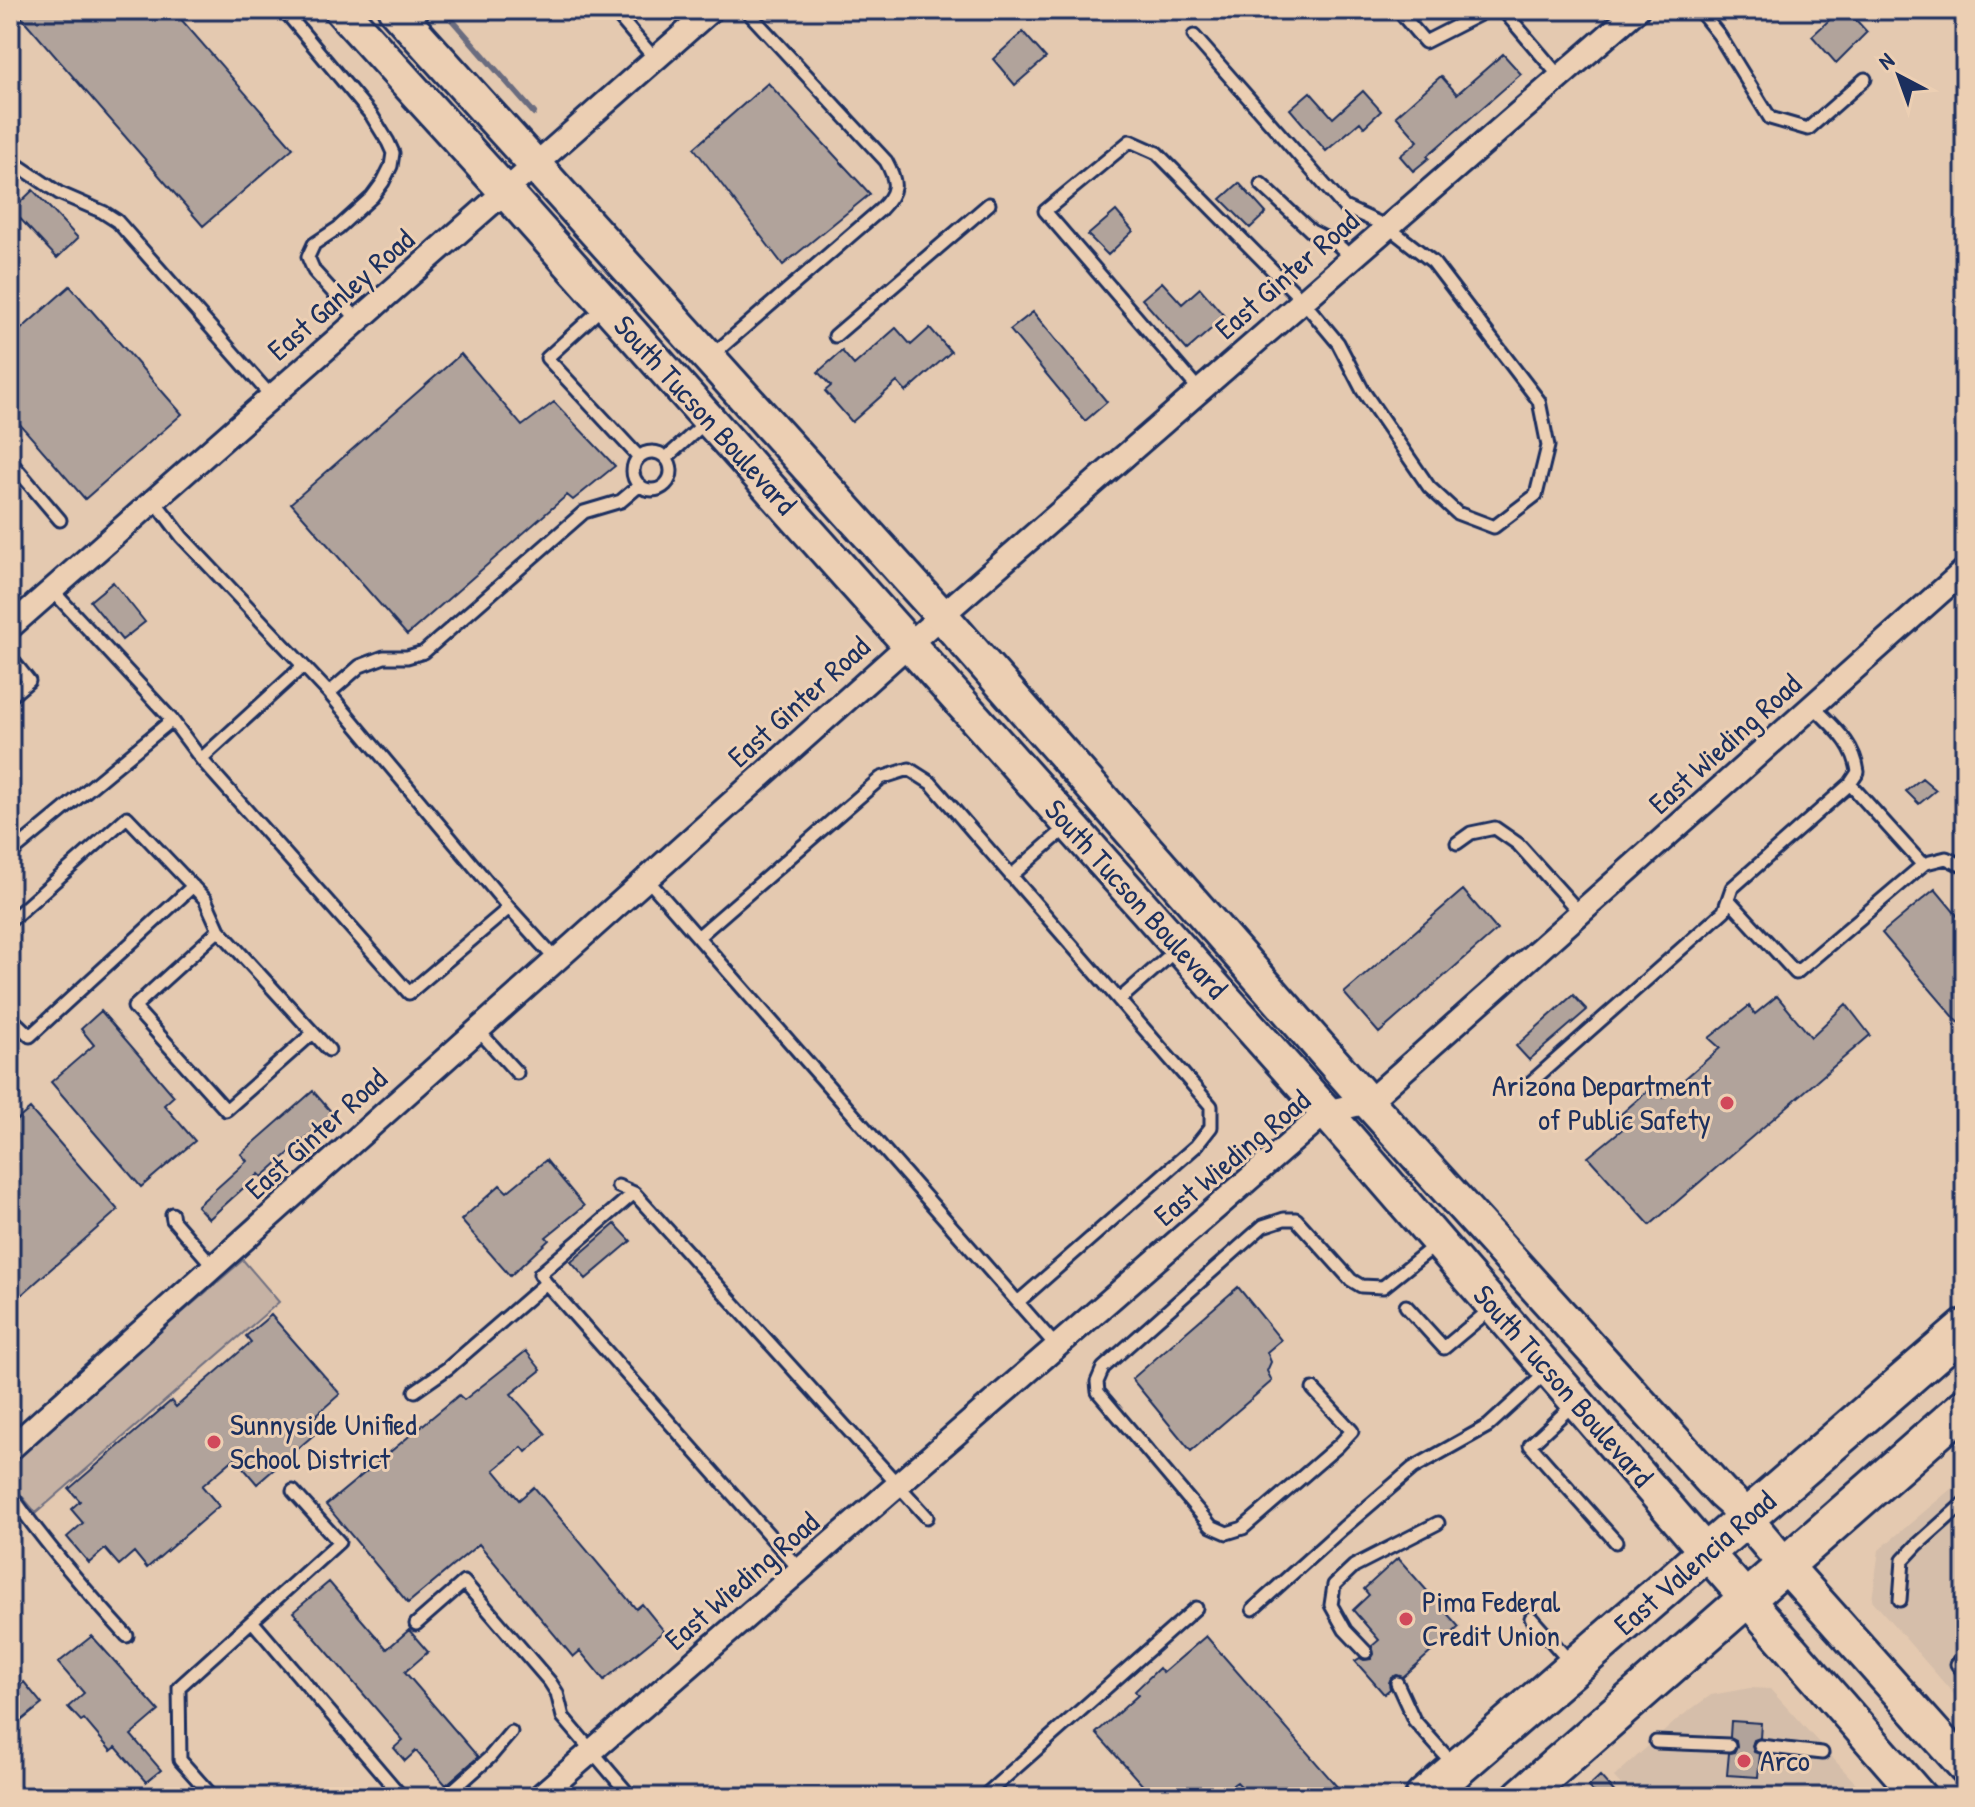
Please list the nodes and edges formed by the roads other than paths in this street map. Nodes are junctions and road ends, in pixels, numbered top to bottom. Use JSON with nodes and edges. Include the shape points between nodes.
{"nodes":[{"id":1,"x":284,"y":10,"type":"edge"},
{"id":2,"x":341,"y":10,"type":"edge"},
{"id":3,"x":613,"y":10,"type":"edge"},
{"id":4,"x":711,"y":10,"type":"edge"},
{"id":5,"x":746,"y":10,"type":"edge"},
{"id":6,"x":1398,"y":10,"type":"edge"},
{"id":7,"x":1488,"y":10,"type":"edge"},
{"id":8,"x":1503,"y":10,"type":"edge"},
{"id":9,"x":1637,"y":10,"type":"edge"},
{"id":10,"x":1699,"y":10,"type":"edge"},
{"id":11,"x":410,"y":15,"type":"edge"},
{"id":12,"x":1194,"y":36,"type":"dead end"},
{"id":13,"x":655,"y":59,"type":"junction"},
{"id":14,"x":1560,"y":77,"type":"junction"},
{"id":15,"x":1865,"y":79,"type":"dead end"},
{"id":16,"x":10,"y":160,"type":"edge"},
{"id":17,"x":535,"y":163,"type":"junction"},
{"id":18,"x":1261,"y":184,"type":"dead end"},
{"id":19,"x":505,"y":191,"type":"junction"},
{"id":20,"x":989,"y":204,"type":"dead end"},
{"id":21,"x":1388,"y":227,"type":"junction"},
{"id":22,"x":1352,"y":258,"type":"junction"},
{"id":23,"x":1303,"y":301,"type":"junction"},
{"id":24,"x":606,"y":305,"type":"junction"},
{"id":25,"x":358,"y":320,"type":"junction"},
{"id":26,"x":835,"y":336,"type":"dead end"},
{"id":27,"x":709,"y":357,"type":"junction"},
{"id":28,"x":1200,"y":391,"type":"junction"},
{"id":29,"x":271,"y":396,"type":"junction"},
{"id":30,"x":709,"y":420,"type":"junction"},
{"id":31,"x":639,"y":457,"type":"junction"},
{"id":32,"x":666,"y":458,"type":"junction"},
{"id":33,"x":10,"y":461,"type":"edge"},
{"id":34,"x":640,"y":485,"type":"junction"},
{"id":35,"x":154,"y":500,"type":"junction"},
{"id":36,"x":60,"y":520,"type":"dead end"},
{"id":37,"x":1965,"y":570,"type":"edge"},
{"id":38,"x":52,"y":590,"type":"junction"},
{"id":39,"x":942,"y":616,"type":"junction"},
{"id":40,"x":10,"y":627,"type":"edge"},
{"id":41,"x":909,"y":644,"type":"junction"},
{"id":42,"x":10,"y":657,"type":"edge"},
{"id":43,"x":303,"y":666,"type":"junction"},
{"id":44,"x":329,"y":693,"type":"junction"},
{"id":45,"x":10,"y":697,"type":"edge"},
{"id":46,"x":1813,"y":706,"type":"junction"},
{"id":47,"x":172,"y":720,"type":"junction"},
{"id":48,"x":201,"y":759,"type":"junction"},
{"id":49,"x":1850,"y":784,"type":"junction"},
{"id":50,"x":1069,"y":824,"type":"junction"},
{"id":51,"x":1457,"y":843,"type":"dead end"},
{"id":52,"x":10,"y":854,"type":"edge"},
{"id":53,"x":1924,"y":864,"type":"junction"},
{"id":54,"x":1965,"y":867,"type":"edge"},
{"id":55,"x":1011,"y":876,"type":"junction"},
{"id":56,"x":647,"y":879,"type":"junction"},
{"id":57,"x":193,"y":886,"type":"junction"},
{"id":58,"x":1728,"y":899,"type":"junction"},
{"id":59,"x":509,"y":908,"type":"junction"},
{"id":60,"x":1580,"y":913,"type":"junction"},
{"id":61,"x":10,"y":921,"type":"edge"},
{"id":62,"x":219,"y":930,"type":"junction"},
{"id":63,"x":698,"y":937,"type":"junction"},
{"id":64,"x":1179,"y":947,"type":"junction"},
{"id":65,"x":556,"y":960,"type":"junction"},
{"id":66,"x":1119,"y":1000,"type":"junction"},
{"id":67,"x":10,"y":1017,"type":"edge"},
{"id":68,"x":478,"y":1030,"type":"junction"},
{"id":69,"x":313,"y":1033,"type":"junction"},
{"id":70,"x":329,"y":1050,"type":"dead end"},
{"id":71,"x":517,"y":1073,"type":"dead end"},
{"id":72,"x":1529,"y":1084,"type":"dead end"},
{"id":73,"x":1368,"y":1102,"type":"junction"},
{"id":74,"x":1326,"y":1112,"type":"junction"},
{"id":75,"x":618,"y":1186,"type":"dead end"},
{"id":76,"x":634,"y":1193,"type":"junction"},
{"id":77,"x":172,"y":1214,"type":"dead end"},
{"id":78,"x":1438,"y":1242,"type":"junction"},
{"id":79,"x":214,"y":1267,"type":"junction"},
{"id":80,"x":546,"y":1283,"type":"junction"},
{"id":81,"x":1018,"y":1302,"type":"junction"},
{"id":82,"x":1406,"y":1306,"type":"dead end"},
{"id":83,"x":1494,"y":1306,"type":"junction"},
{"id":84,"x":1965,"y":1328,"type":"edge"},
{"id":85,"x":1057,"y":1347,"type":"junction"},
{"id":86,"x":1549,"y":1370,"type":"junction"},
{"id":87,"x":1313,"y":1389,"type":"dead end"},
{"id":88,"x":415,"y":1391,"type":"dead end"},
{"id":89,"x":1576,"y":1402,"type":"junction"},
{"id":90,"x":1965,"y":1407,"type":"edge"},
{"id":91,"x":10,"y":1449,"type":"edge"},
{"id":92,"x":897,"y":1486,"type":"junction"},
{"id":93,"x":293,"y":1491,"type":"dead end"},
{"id":94,"x":10,"y":1493,"type":"edge"},
{"id":95,"x":1965,"y":1502,"type":"edge"},
{"id":96,"x":927,"y":1517,"type":"dead end"},
{"id":97,"x":1746,"y":1520,"type":"junction"},
{"id":98,"x":1438,"y":1523,"type":"dead end"},
{"id":99,"x":1616,"y":1542,"type":"dead end"},
{"id":100,"x":1706,"y":1552,"type":"junction"},
{"id":101,"x":1785,"y":1565,"type":"junction"},
{"id":102,"x":800,"y":1570,"type":"junction"},
{"id":103,"x":1747,"y":1599,"type":"junction"},
{"id":104,"x":1900,"y":1600,"type":"dead end"},
{"id":105,"x":1196,"y":1608,"type":"dead end"},
{"id":106,"x":1253,"y":1609,"type":"dead end"},
{"id":107,"x":1531,"y":1618,"type":"dead end"},
{"id":108,"x":252,"y":1621,"type":"junction"},
{"id":109,"x":416,"y":1624,"type":"dead end"},
{"id":110,"x":127,"y":1636,"type":"dead end"},
{"id":111,"x":1366,"y":1652,"type":"dead end"},
{"id":112,"x":1965,"y":1657,"type":"edge"},
{"id":113,"x":1574,"y":1667,"type":"junction"},
{"id":114,"x":1965,"y":1673,"type":"edge"},
{"id":115,"x":1397,"y":1683,"type":"dead end"},
{"id":116,"x":511,"y":1732,"type":"dead end"},
{"id":117,"x":1656,"y":1742,"type":"dead end"},
{"id":118,"x":1729,"y":1745,"type":"dead end"},
{"id":119,"x":1760,"y":1746,"type":"dead end"},
{"id":120,"x":592,"y":1751,"type":"junction"},
{"id":121,"x":1822,"y":1753,"type":"dead end"},
{"id":122,"x":1962,"y":1757,"type":"edge"},
{"id":123,"x":1457,"y":1768,"type":"junction"},
{"id":124,"x":213,"y":1797,"type":"edge"},
{"id":125,"x":402,"y":1797,"type":"edge"},
{"id":126,"x":445,"y":1797,"type":"edge"},
{"id":127,"x":539,"y":1797,"type":"edge"},
{"id":128,"x":631,"y":1797,"type":"edge"},
{"id":129,"x":983,"y":1797,"type":"edge"},
{"id":130,"x":1424,"y":1797,"type":"edge"},
{"id":131,"x":1521,"y":1797,"type":"edge"},
{"id":132,"x":1920,"y":1797,"type":"edge"}],
"edges":[{"from":1,"to":25,"type":"lane","via":[[372,116],[393,153],[372,197],[314,244],[308,257],[314,271]]},
{"from":2,"to":19,"type":"main road","name":"South Tucson Boulevard"},
{"from":3,"to":13,"type":"lane"},
{"from":4,"to":13,"type":"street","name":"East Ganley Road"},
{"from":5,"to":27,"type":"lane","via":[[886,161],[895,187],[880,210]]},
{"from":6,"to":7,"type":"lane","via":[[1425,42]]},
{"from":8,"to":14,"type":"lane"},
{"from":9,"to":14,"type":"street","name":"East Ginter Road"},
{"from":10,"to":15,"type":"lane","via":[[1770,118],[1808,129]]},
{"from":11,"to":17,"type":"main road","name":"South Tucson Boulevard"},
{"from":12,"to":21,"type":"lane","via":[[1344,207]]},
{"from":13,"to":17,"type":"street","name":"East Ganley Road"},
{"from":14,"to":21,"type":"street","name":"East Ginter Road"},
{"from":16,"to":29,"type":"lane","via":[[59,193],[117,221]]},
{"from":17,"to":19,"type":"street","name":"East Ganley Road"},
{"from":17,"to":27,"type":"main road","name":"South Tucson Boulevard"},
{"from":18,"to":22,"type":"lane","via":[[1311,231]]},
{"from":19,"to":24,"type":"main road","name":"South Tucson Boulevard"},
{"from":19,"to":25,"type":"street","name":"East Ganley Road"},
{"from":20,"to":26,"type":"lane"},
{"from":21,"to":22,"type":"street","name":"East Ginter Road"},
{"from":21,"to":23,"type":"lane","via":[[1433,262],[1539,401],[1548,446],[1536,495],[1494,527],[1457,513],[1429,487],[1363,391],[1338,343]]},
{"from":22,"to":23,"type":"street","name":"East Ginter Road"},
{"from":23,"to":28,"type":"street","name":"East Ginter Road"},
{"from":23,"to":28,"type":"lane","via":[[1157,153],[1130,141],[1045,211]]},
{"from":24,"to":30,"type":"main road","name":"South Tucson Boulevard"},
{"from":24,"to":31,"type":"lane","via":[[547,358]]},
{"from":25,"to":29,"type":"street","name":"East Ganley Road"},
{"from":27,"to":39,"type":"main road","name":"South Tucson Boulevard"},
{"from":28,"to":39,"type":"street","name":"East Ginter Road"},
{"from":29,"to":35,"type":"street","name":"East Ganley Road"},
{"from":30,"to":32,"type":"lane"},
{"from":30,"to":41,"type":"main road","name":"South Tucson Boulevard"},
{"from":31,"to":32,"type":"lane","via":[[654,452]]},
{"from":31,"to":34,"type":"lane","via":[[633,470]]},
{"from":32,"to":34,"type":"lane","via":[[667,482],[651,489]]},
{"from":33,"to":36,"type":"lane"},
{"from":34,"to":44,"type":"lane","via":[[621,501],[584,512],[424,652],[360,666]]},
{"from":35,"to":38,"type":"street","name":"East Ganley Road"},
{"from":35,"to":43,"type":"lane"},
{"from":37,"to":46,"type":"street","name":"East Wieding Road"},
{"from":38,"to":40,"type":"street","name":"East Ganley Road"},
{"from":38,"to":47,"type":"lane"},
{"from":39,"to":41,"type":"street","name":"East Ginter Road"},
{"from":39,"to":73,"type":"main road","name":"South Tucson Boulevard"},
{"from":41,"to":50,"type":"main road","name":"South Tucson Boulevard"},
{"from":41,"to":56,"type":"street","name":"East Ginter Road"},
{"from":42,"to":45,"type":"lane","via":[[29,681]]},
{"from":43,"to":44,"type":"lane"},
{"from":43,"to":48,"type":"lane"},
{"from":44,"to":59,"type":"lane"},
{"from":46,"to":49,"type":"lane","via":[[1851,746],[1858,772]]},
{"from":46,"to":60,"type":"street","name":"East Wieding Road"},
{"from":47,"to":48,"type":"lane"},
{"from":47,"to":52,"type":"lane"},
{"from":48,"to":59,"type":"lane","via":[[409,993]]},
{"from":49,"to":53,"type":"lane"},
{"from":49,"to":58,"type":"lane","via":[[1732,888]]},
{"from":50,"to":55,"type":"lane"},
{"from":50,"to":64,"type":"main road","name":"South Tucson Boulevard"},
{"from":51,"to":60,"type":"lane","via":[[1471,833],[1495,828],[1518,844]]},
{"from":53,"to":54,"type":"lane","via":[[1946,858]]},
{"from":53,"to":58,"type":"lane","via":[[1796,973]]},
{"from":55,"to":63,"type":"lane","via":[[931,783],[909,769],[881,778]]},
{"from":55,"to":66,"type":"lane"},
{"from":56,"to":63,"type":"lane"},
{"from":56,"to":65,"type":"street","name":"East Ginter Road"},
{"from":57,"to":61,"type":"lane","via":[[127,817]]},
{"from":57,"to":62,"type":"lane"},
{"from":57,"to":67,"type":"lane","via":[[30,1036]]},
{"from":58,"to":72,"type":"lane","via":[[1724,911]]},
{"from":59,"to":65,"type":"lane"},
{"from":60,"to":73,"type":"street","name":"East Wieding Road"},
{"from":62,"to":69,"type":"lane"},
{"from":62,"to":69,"type":"lane","via":[[134,1007],[226,1110]]},
{"from":63,"to":81,"type":"lane"},
{"from":64,"to":66,"type":"lane"},
{"from":64,"to":74,"type":"main road","name":"South Tucson Boulevard"},
{"from":65,"to":68,"type":"street","name":"East Ginter Road"},
{"from":66,"to":81,"type":"lane","via":[[1211,1106],[1211,1127]]},
{"from":68,"to":71,"type":"lane"},
{"from":68,"to":79,"type":"street","name":"East Ginter Road"},
{"from":69,"to":70,"type":"lane"},
{"from":73,"to":74,"type":"street","name":"East Wieding Road"},
{"from":73,"to":97,"type":"main road","name":"South Tucson Boulevard"},
{"from":74,"to":78,"type":"main road","name":"South Tucson Boulevard"},
{"from":74,"to":85,"type":"street","name":"East Wieding Road"},
{"from":75,"to":76,"type":"lane"},
{"from":76,"to":80,"type":"lane","via":[[540,1274]]},
{"from":76,"to":92,"type":"lane"},
{"from":77,"to":79,"type":"lane"},
{"from":78,"to":83,"type":"main road","name":"South Tucson Boulevard"},
{"from":78,"to":87,"type":"lane","via":[[1383,1287],[1361,1286],[1296,1219],[1263,1226],[1103,1368],[1097,1382],[1098,1392],[1211,1526],[1227,1533],[1243,1528],[1352,1431]]},
{"from":79,"to":91,"type":"street","name":"East Ginter Road"},
{"from":80,"to":88,"type":"lane"},
{"from":80,"to":102,"type":"lane"},
{"from":81,"to":85,"type":"lane"},
{"from":82,"to":83,"type":"lane","via":[[1444,1348]]},
{"from":83,"to":86,"type":"main road","name":"South Tucson Boulevard"},
{"from":84,"to":97,"type":"main road","name":"East Valencia Road"},
{"from":85,"to":92,"type":"street","name":"East Wieding Road"},
{"from":86,"to":89,"type":"main road","name":"South Tucson Boulevard"},
{"from":86,"to":106,"type":"lane","via":[[1488,1426],[1413,1468]]},
{"from":89,"to":99,"type":"lane","via":[[1530,1445]]},
{"from":89,"to":100,"type":"main road","name":"South Tucson Boulevard"},
{"from":90,"to":101,"type":"main road","name":"East Valencia Road"},
{"from":92,"to":96,"type":"lane"},
{"from":92,"to":102,"type":"street","name":"East Wieding Road"},
{"from":93,"to":108,"type":"lane","via":[[339,1542]]},
{"from":94,"to":110,"type":"lane","via":[[35,1530]]},
{"from":95,"to":104,"type":"lane","via":[[1903,1560]]},
{"from":97,"to":100,"type":"main road","name":"East Valencia Road"},
{"from":97,"to":101,"type":"main road","name":"South Tucson Boulevard"},
{"from":98,"to":111,"type":"lane","via":[[1354,1566],[1334,1585],[1331,1605]]},
{"from":100,"to":103,"type":"main road","name":"South Tucson Boulevard"},
{"from":100,"to":113,"type":"main road","name":"East Valencia Road"},
{"from":101,"to":103,"type":"main road","name":"East Valencia Road"},
{"from":101,"to":122,"type":"main road","name":"South Tucson Boulevard"},
{"from":102,"to":120,"type":"street","name":"East Wieding Road"},
{"from":103,"to":131,"type":"main road","name":"East Valencia Road"},
{"from":103,"to":132,"type":"main road","name":"South Tucson Boulevard"},
{"from":105,"to":129,"type":"lane"},
{"from":107,"to":113,"type":"lane"},
{"from":108,"to":124,"type":"lane","via":[[179,1687],[180,1760]]},
{"from":108,"to":125,"type":"lane"},
{"from":109,"to":120,"type":"lane","via":[[464,1582],[550,1682],[563,1717]]},
{"from":112,"to":114,"type":"lane","via":[[1957,1664]]},
{"from":113,"to":123,"type":"main road","name":"East Valencia Road"},
{"from":115,"to":123,"type":"lane","via":[[1414,1720]]},
{"from":116,"to":126,"type":"lane"},
{"from":117,"to":118,"type":"lane"},
{"from":119,"to":121,"type":"lane"},
{"from":120,"to":127,"type":"street","name":"East Wieding Road"},
{"from":120,"to":128,"type":"lane"},
{"from":123,"to":130,"type":"main road","name":"East Valencia Road"}]}
